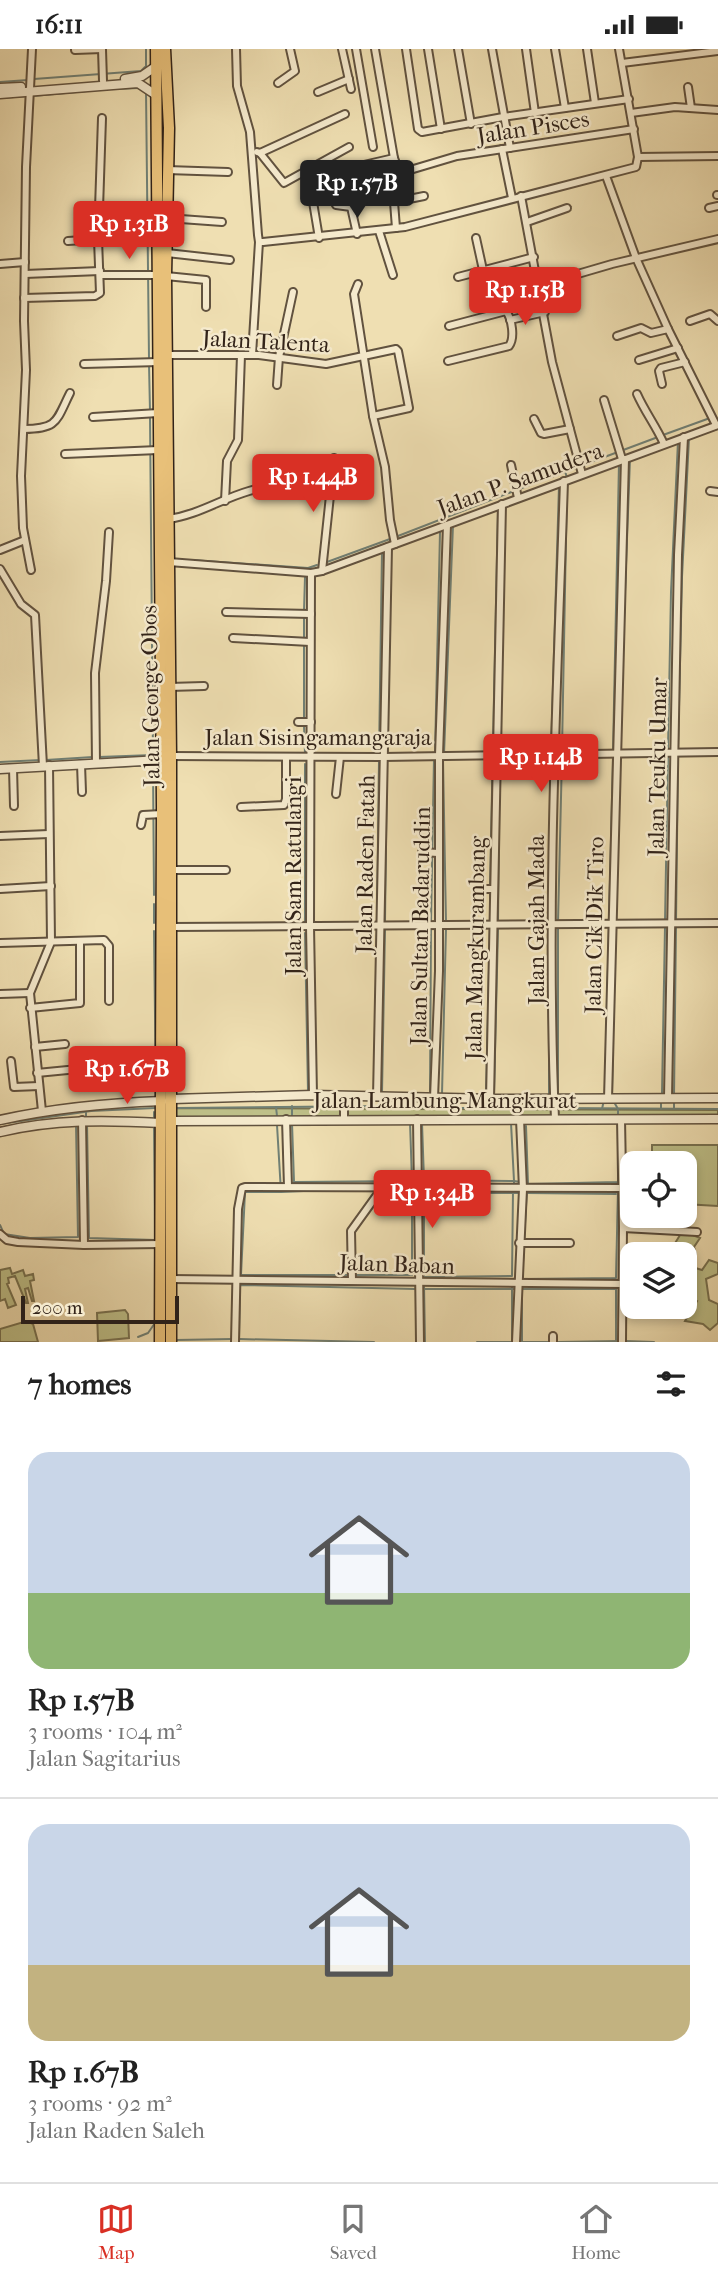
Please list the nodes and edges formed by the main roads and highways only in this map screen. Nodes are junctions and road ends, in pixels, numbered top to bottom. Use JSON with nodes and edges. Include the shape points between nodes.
{"nodes":[{"id":1,"x":156,"y":49,"type":"edge"},
{"id":2,"x":165,"y":49,"type":"edge"},
{"id":3,"x":163,"y":260,"type":"junction"},
{"id":4,"x":163,"y":358,"type":"junction"},
{"id":5,"x":165,"y":647,"type":"junction"},
{"id":6,"x":166,"y":758,"type":"junction"},
{"id":7,"x":165,"y":809,"type":"junction"},
{"id":8,"x":167,"y":1032,"type":"junction"},
{"id":9,"x":166,"y":1185,"type":"junction"},
{"id":10,"x":160,"y":1342,"type":"edge"},
{"id":11,"x":171,"y":1342,"type":"edge"}],
"edges":[{"from":1,"to":3,"type":"main road","name":"Jalan George Obos"},
{"from":2,"to":3,"type":"main road","name":"Jalan George Obos","via":[[169,128]]},
{"from":3,"to":4,"type":"main road","name":"Jalan George Obos"},
{"from":4,"to":5,"type":"main road","name":"Jalan George Obos","via":[[169,562]]},
{"from":4,"to":5,"type":"main road","name":"Jalan George Obos","via":[[158,450]]},
{"from":5,"to":6,"type":"main road","name":"Jalan George Obos"},
{"from":5,"to":6,"type":"main road","name":"Jalan George Obos","via":[[169,687]]},
{"from":6,"to":7,"type":"main road","name":"Jalan George Obos"},
{"from":7,"to":8,"type":"main road","name":"Jalan George Obos"},
{"from":7,"to":8,"type":"main road","name":"Jalan George Obos","via":[[171,870]]},
{"from":8,"to":9,"type":"main road","name":"Jalan George Obos","via":[[161,1101],[167,1122]]},
{"from":9,"to":10,"type":"main road"},
{"from":9,"to":11,"type":"main road"}]}
